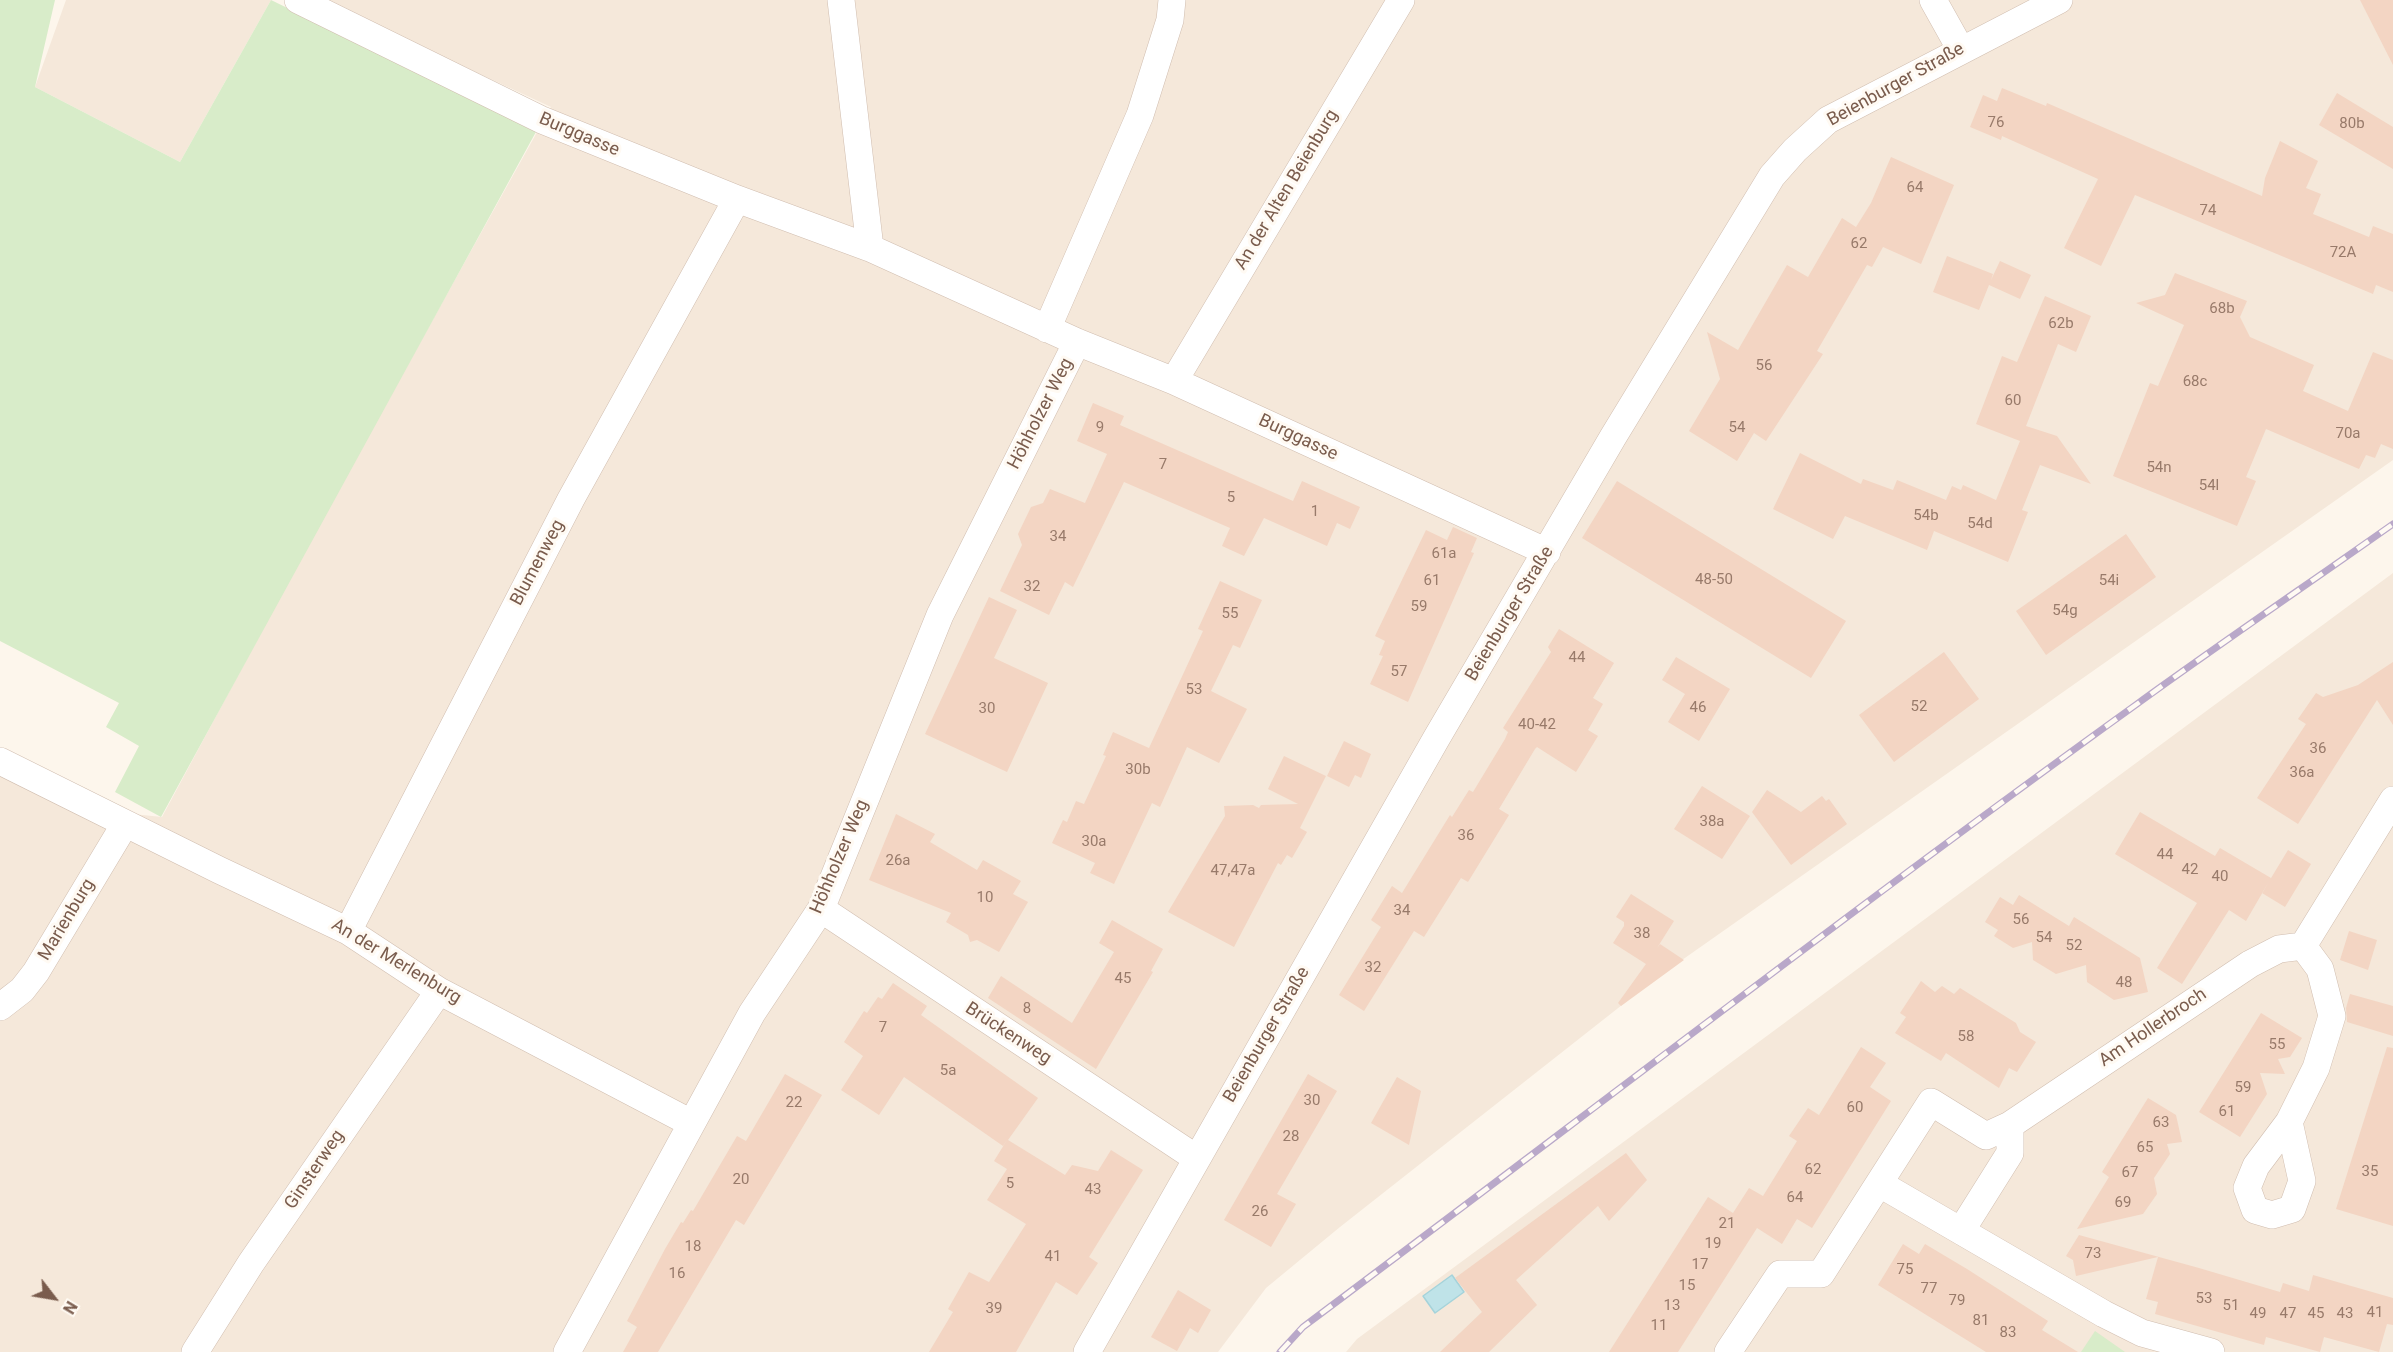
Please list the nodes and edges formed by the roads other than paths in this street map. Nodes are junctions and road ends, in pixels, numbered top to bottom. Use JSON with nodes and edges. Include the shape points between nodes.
{"nodes":[{"id":1,"x":298,"y":0,"type":"edge"},
{"id":2,"x":840,"y":0,"type":"edge"},
{"id":3,"x":1172,"y":0,"type":"edge"},
{"id":4,"x":1401,"y":0,"type":"edge"},
{"id":5,"x":1933,"y":0,"type":"edge"},
{"id":6,"x":2059,"y":0,"type":"edge"},
{"id":7,"x":1961,"y":50,"type":"junction"},
{"id":8,"x":737,"y":199,"type":"junction"},
{"id":9,"x":870,"y":248,"type":"junction"},
{"id":10,"x":1047,"y":329,"type":"junction"},
{"id":11,"x":1077,"y":342,"type":"junction"},
{"id":12,"x":1174,"y":381,"type":"junction"},
{"id":13,"x":1547,"y":552,"type":"junction"},
{"id":14,"x":0,"y":761,"type":"edge"},
{"id":15,"x":2393,"y":800,"type":"edge"},
{"id":16,"x":125,"y":824,"type":"junction"},
{"id":17,"x":821,"y":909,"type":"junction"},
{"id":18,"x":348,"y":931,"type":"junction"},
{"id":19,"x":2303,"y":946,"type":"junction"},
{"id":20,"x":439,"y":991,"type":"junction"},
{"id":21,"x":0,"y":1007,"type":"edge"},
{"id":22,"x":2289,"y":1122,"type":"dead end"},
{"id":23,"x":691,"y":1124,"type":"junction"},
{"id":24,"x":2010,"y":1125,"type":"junction"},
{"id":25,"x":1196,"y":1158,"type":"junction"},
{"id":26,"x":1880,"y":1184,"type":"junction"},
{"id":27,"x":1961,"y":1231,"type":"junction"},
{"id":28,"x":195,"y":1352,"type":"edge"},
{"id":29,"x":567,"y":1352,"type":"edge"},
{"id":30,"x":1087,"y":1352,"type":"edge"},
{"id":31,"x":1728,"y":1352,"type":"edge"},
{"id":32,"x":2211,"y":1352,"type":"edge"}],
"edges":[{"from":1,"to":8,"type":"street","name":"Burggasse","via":[[542,120]]},
{"from":2,"to":9,"type":"street"},
{"from":3,"to":10,"type":"street","via":[[1170,20],[1140,115]]},
{"from":4,"to":12,"type":"street","name":"An der Alten Beienburg"},
{"from":5,"to":7,"type":"street"},
{"from":6,"to":7,"type":"street","name":"Beienburger Straße"},
{"from":7,"to":13,"type":"street","name":"Beienburger Straße","via":[[1828,120],[1772,176]]},
{"from":8,"to":9,"type":"street","name":"Burggasse"},
{"from":8,"to":18,"type":"street","name":"Blumenweg","via":[[571,499]]},
{"from":9,"to":10,"type":"street","name":"Burggasse"},
{"from":10,"to":11,"type":"street","name":"Burggasse"},
{"from":11,"to":12,"type":"street","name":"Burggasse"},
{"from":11,"to":17,"type":"street","name":"Höhholzer Weg","via":[[940,615]]},
{"from":12,"to":13,"type":"street","name":"Burggasse"},
{"from":13,"to":25,"type":"street","name":"Beienburger Straße"},
{"from":14,"to":16,"type":"street","name":"An der Merlenburg"},
{"from":15,"to":19,"type":"street"},
{"from":16,"to":18,"type":"street","name":"An der Merlenburg"},
{"from":16,"to":21,"type":"street","name":"Marienburg","via":[[36,972],[22,990]]},
{"from":17,"to":23,"type":"street","name":"Höhholzer Weg","via":[[752,1013]]},
{"from":17,"to":25,"type":"street","name":"Brückenweg"},
{"from":18,"to":20,"type":"street","name":"An der Merlenburg"},
{"from":19,"to":22,"type":"street","via":[[2320,969],[2332,1016],[2316,1068]]},
{"from":19,"to":24,"type":"street","name":"Am Hollerbroch","via":[[2279,949],[2250,964]]},
{"from":20,"to":23,"type":"street","name":"An der Merlenburg"},
{"from":20,"to":28,"type":"street","name":"Ginsterweg","via":[[251,1263]]},
{"from":23,"to":29,"type":"street","name":"Höhholzer Weg"},
{"from":24,"to":26,"type":"street","name":"Am Hollerbroch","via":[[1986,1136],[1930,1102]]},
{"from":24,"to":27,"type":"street","via":[[2010,1153]]},
{"from":25,"to":30,"type":"street","name":"Beienburger Straße"},
{"from":26,"to":27,"type":"street"},
{"from":26,"to":31,"type":"street","name":"Am Hollerbroch","via":[[1821,1274],[1780,1274]]},
{"from":27,"to":32,"type":"street","via":[[2142,1333]]}]}
